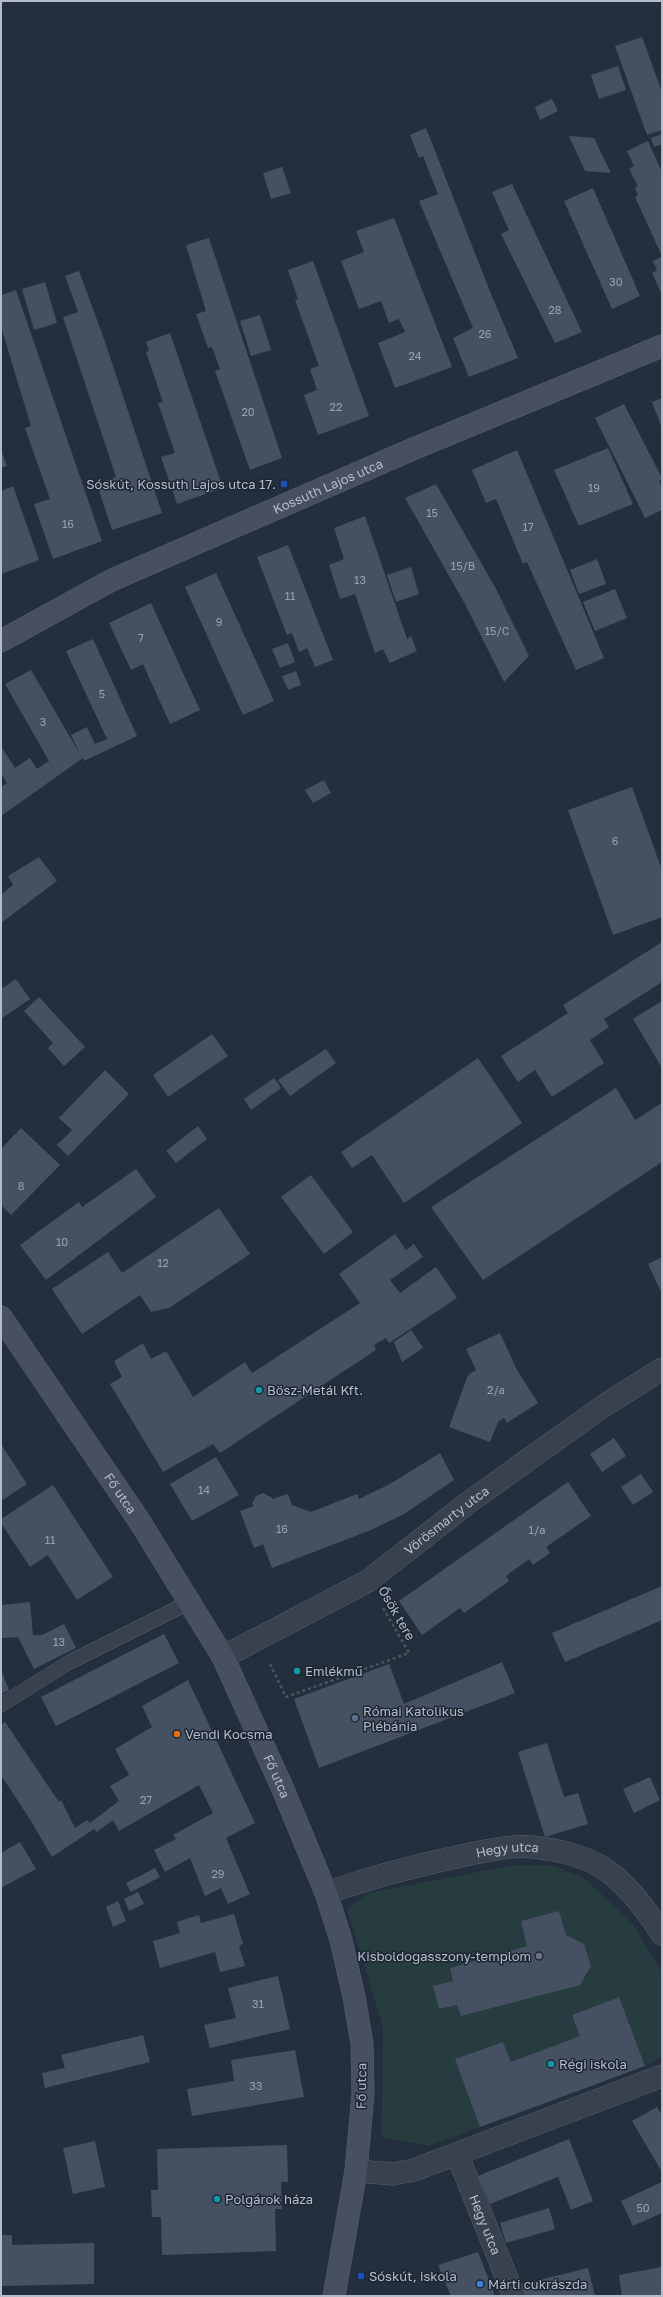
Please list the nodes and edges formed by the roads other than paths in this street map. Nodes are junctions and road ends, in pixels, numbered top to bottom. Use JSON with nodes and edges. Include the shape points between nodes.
{"nodes":[{"id":1,"x":662,"y":346,"type":"edge"},
{"id":2,"x":1,"y":641,"type":"edge"},
{"id":3,"x":1,"y":1317,"type":"edge"},
{"id":4,"x":662,"y":1369,"type":"edge"},
{"id":5,"x":190,"y":1602,"type":"junction"},
{"id":6,"x":223,"y":1657,"type":"junction"},
{"id":7,"x":1,"y":1705,"type":"edge"},
{"id":8,"x":326,"y":1893,"type":"junction"},
{"id":9,"x":662,"y":1934,"type":"edge"},
{"id":10,"x":662,"y":2076,"type":"edge"},
{"id":11,"x":457,"y":2154,"type":"junction"},
{"id":12,"x":356,"y":2171,"type":"junction"},
{"id":13,"x":334,"y":2296,"type":"edge"},
{"id":14,"x":514,"y":2296,"type":"edge"}],
"edges":[{"from":1,"to":2,"type":"street","name":"Kossuth Lajos utca","via":[[414,449],[112,580]]},
{"from":3,"to":5,"type":"street","name":"Fő utca","via":[[140,1522]]},
{"from":4,"to":6,"type":"street","name":"Vörösmarty utca","via":[[469,1502],[368,1581]]},
{"from":5,"to":6,"type":"street","name":"Fő utca"},
{"from":5,"to":7,"type":"lane","via":[[68,1663]]},
{"from":6,"to":8,"type":"street","name":"Fő utca","via":[[282,1787]]},
{"from":8,"to":9,"type":"street","name":"Hegy utca","via":[[398,1869],[497,1849],[533,1847],[567,1854],[598,1865],[633,1896]]},
{"from":8,"to":12,"type":"street","name":"Fő utca","via":[[341,1940],[362,2044],[363,2093]]},
{"from":10,"to":11,"type":"street"},
{"from":11,"to":12,"type":"street","via":[[414,2170],[393,2174]]},
{"from":11,"to":14,"type":"street","name":"Hegy utca"},
{"from":12,"to":13,"type":"street","name":"Fő utca"}]}
